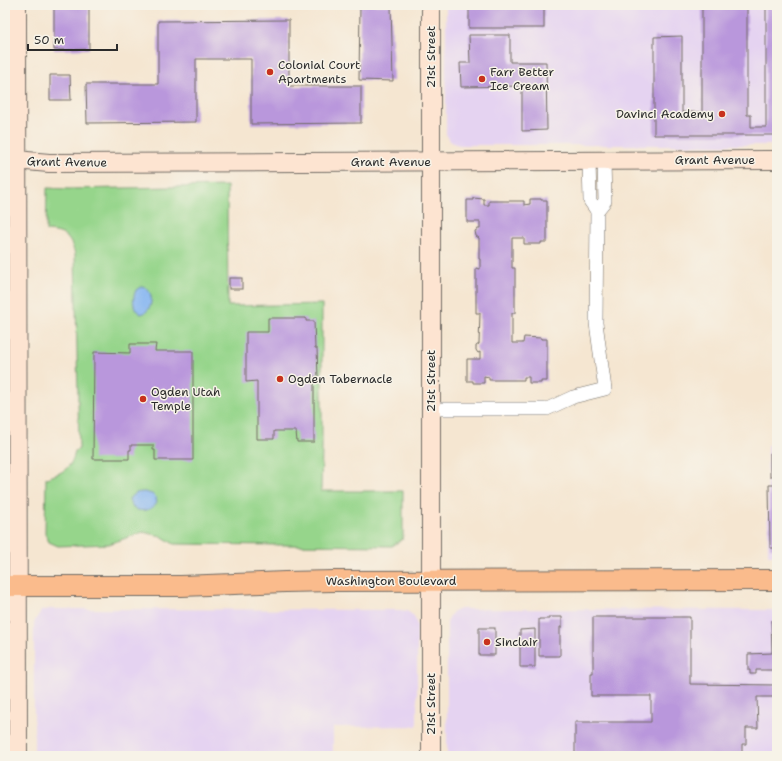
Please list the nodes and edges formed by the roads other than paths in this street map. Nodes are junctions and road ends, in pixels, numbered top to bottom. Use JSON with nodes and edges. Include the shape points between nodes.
{"nodes":[{"id":1,"x":17,"y":5,"type":"edge"},
{"id":2,"x":431,"y":5,"type":"edge"},
{"id":3,"x":11,"y":160,"type":"edge"},
{"id":4,"x":777,"y":160,"type":"edge"},
{"id":5,"x":597,"y":161,"type":"junction"},
{"id":6,"x":431,"y":162,"type":"junction"},
{"id":7,"x":11,"y":408,"type":"edge"},
{"id":8,"x":431,"y":409,"type":"junction"},
{"id":9,"x":777,"y":580,"type":"edge"},
{"id":10,"x":430,"y":581,"type":"junction"},
{"id":11,"x":11,"y":586,"type":"edge"},
{"id":12,"x":18,"y":756,"type":"edge"},
{"id":13,"x":431,"y":756,"type":"edge"}],
"edges":[{"from":1,"to":3,"type":"street"},
{"from":2,"to":6,"type":"street","name":"21st Street"},
{"from":3,"to":6,"type":"street","name":"Grant Avenue","via":[[43,163]]},
{"from":3,"to":7,"type":"street"},
{"from":4,"to":5,"type":"street","name":"Grant Avenue"},
{"from":5,"to":6,"type":"street","name":"Grant Avenue"},
{"from":5,"to":8,"type":"street","via":[[605,201],[597,211],[596,323],[605,389],[573,397],[547,409]]},
{"from":6,"to":8,"type":"street","name":"21st Street"},
{"from":7,"to":11,"type":"street"},
{"from":8,"to":10,"type":"street","name":"21st Street"},
{"from":9,"to":10,"type":"main road","name":"Washington Boulevard"},
{"from":10,"to":11,"type":"main road","name":"Washington Boulevard"},
{"from":10,"to":13,"type":"street","name":"21st Street"},
{"from":11,"to":12,"type":"street"}]}
